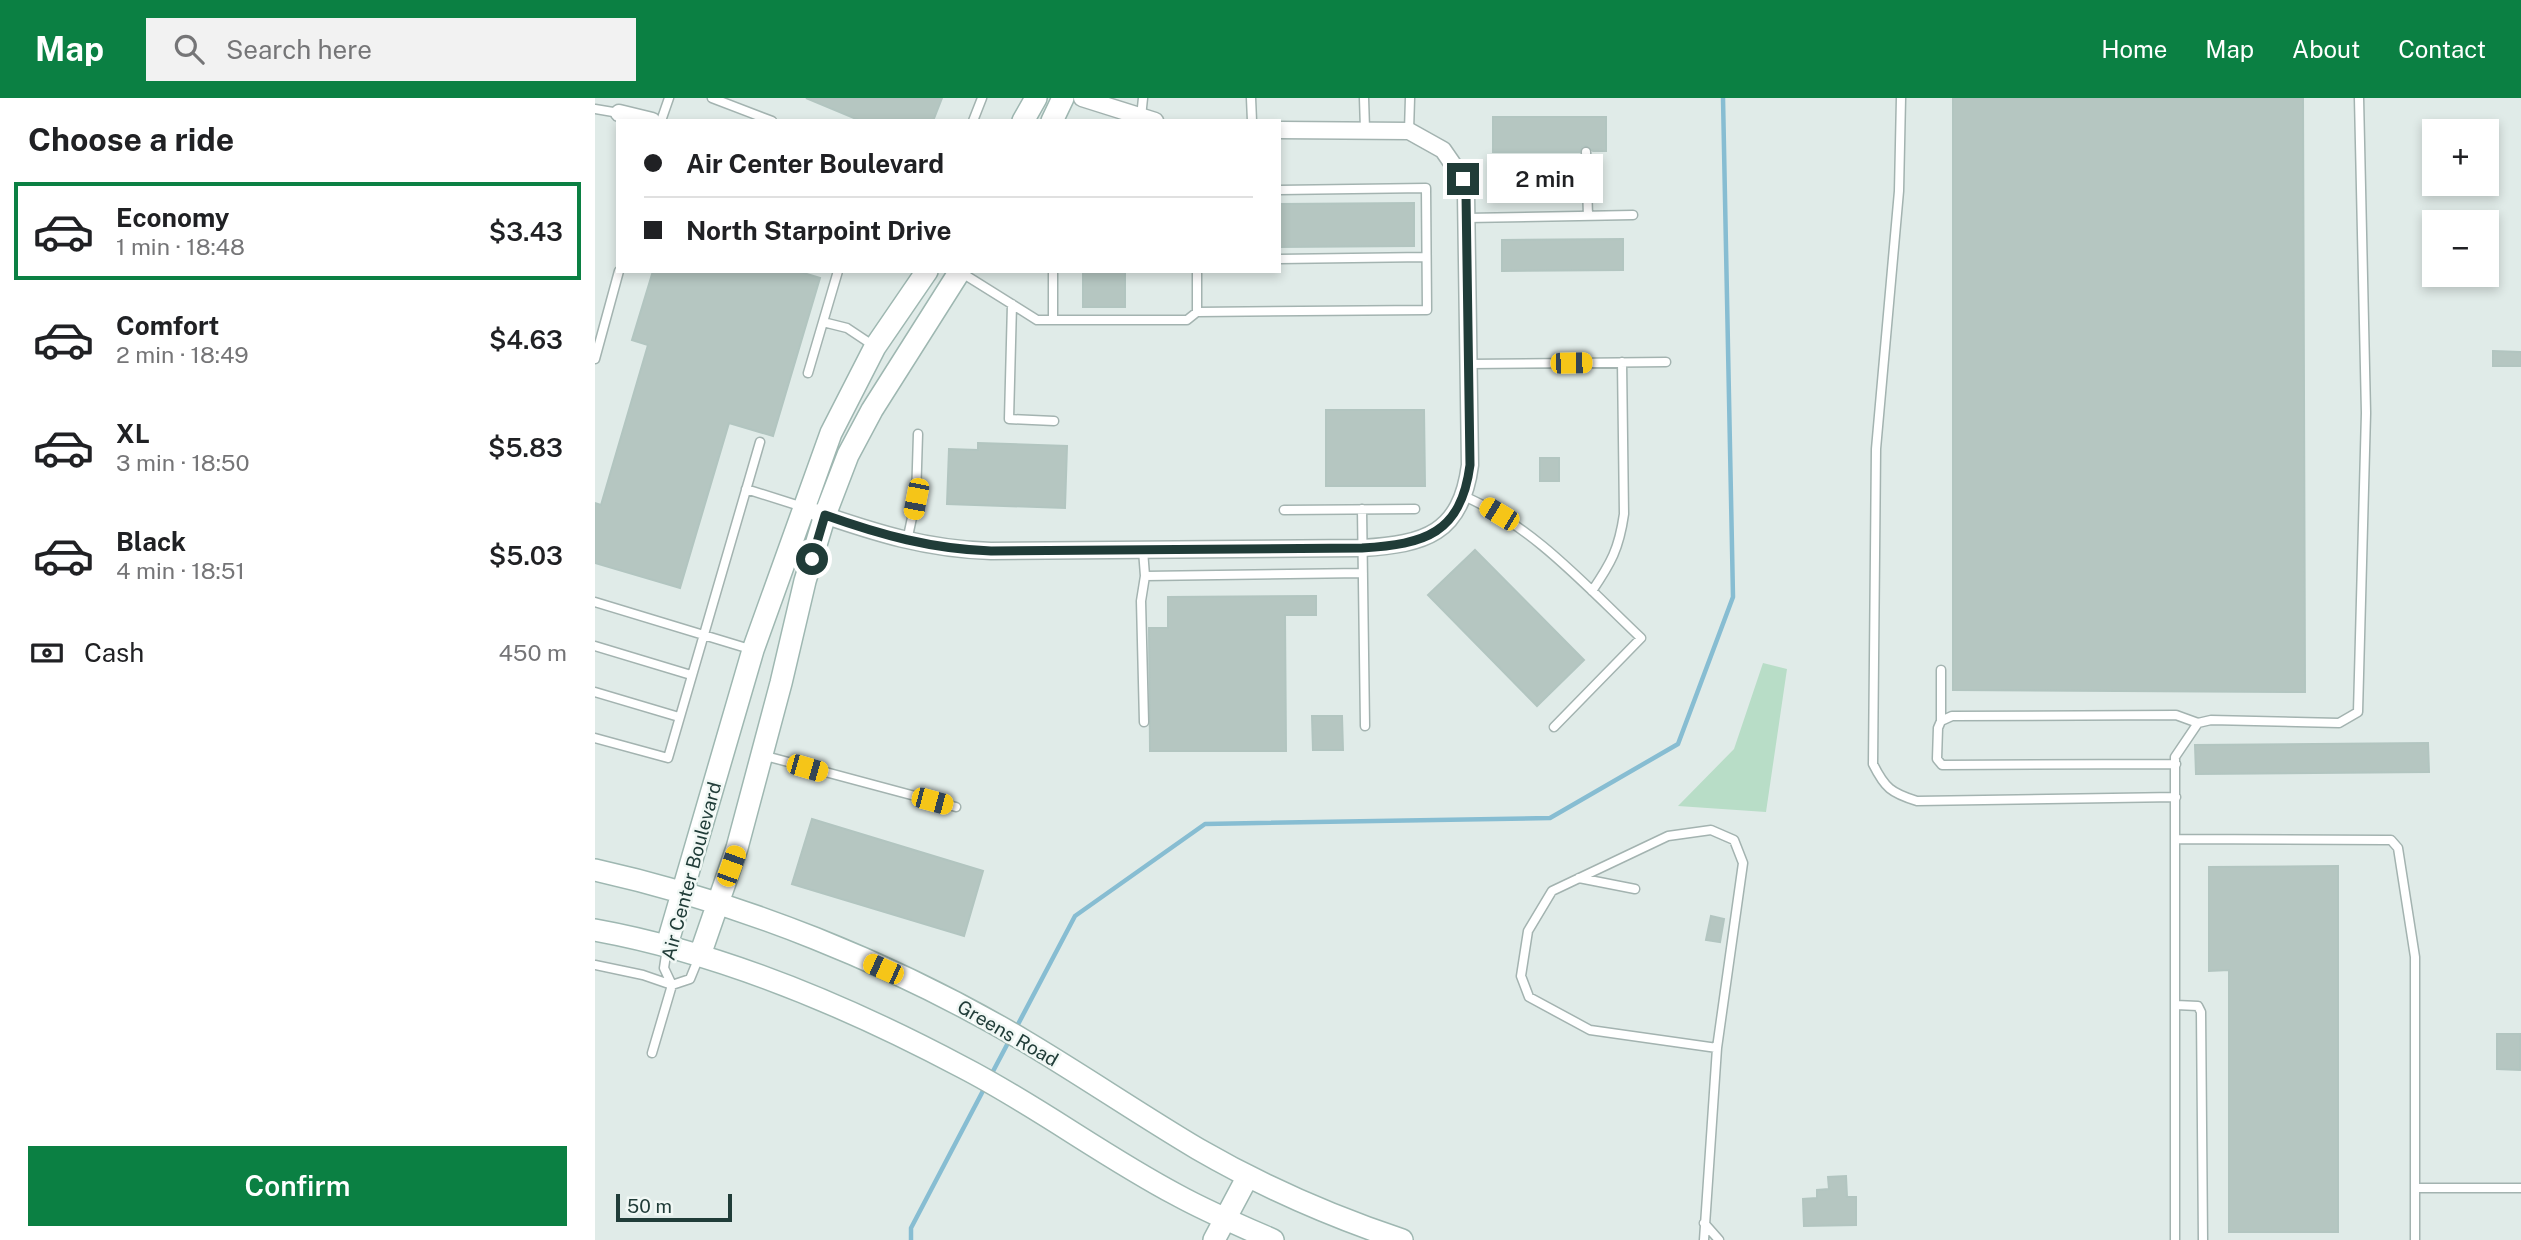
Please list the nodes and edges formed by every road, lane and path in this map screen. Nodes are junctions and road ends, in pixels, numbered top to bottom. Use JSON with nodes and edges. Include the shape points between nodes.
{"nodes":[{"id":1,"x":669,"y":98,"type":"edge"},
{"id":2,"x":712,"y":98,"type":"edge"},
{"id":3,"x":982,"y":98,"type":"edge"},
{"id":4,"x":1036,"y":98,"type":"edge"},
{"id":5,"x":1063,"y":98,"type":"edge"},
{"id":6,"x":1082,"y":98,"type":"edge"},
{"id":7,"x":1143,"y":98,"type":"edge"},
{"id":8,"x":1251,"y":98,"type":"edge"},
{"id":9,"x":1364,"y":98,"type":"edge"},
{"id":10,"x":1410,"y":98,"type":"edge"},
{"id":11,"x":1902,"y":98,"type":"edge"},
{"id":12,"x":2359,"y":98,"type":"edge"},
{"id":13,"x":595,"y":109,"type":"edge"},
{"id":14,"x":619,"y":113,"type":"joint"},
{"id":15,"x":644,"y":119,"type":"edge"},
{"id":16,"x":662,"y":119,"type":"edge"},
{"id":17,"x":767,"y":119,"type":"edge"},
{"id":18,"x":974,"y":119,"type":"edge"},
{"id":19,"x":1024,"y":119,"type":"edge"},
{"id":20,"x":1053,"y":119,"type":"edge"},
{"id":21,"x":1148,"y":119,"type":"edge"},
{"id":22,"x":1252,"y":119,"type":"edge"},
{"id":23,"x":1365,"y":129,"type":"junction"},
{"id":24,"x":1281,"y":130,"type":"edge"},
{"id":25,"x":1409,"y":131,"type":"junction"},
{"id":26,"x":1586,"y":152,"type":"dead end"},
{"id":27,"x":1281,"y":190,"type":"edge"},
{"id":28,"x":1633,"y":215,"type":"dead end"},
{"id":29,"x":1588,"y":216,"type":"junction"},
{"id":30,"x":1466,"y":218,"type":"junction"},
{"id":31,"x":1426,"y":257,"type":"junction"},
{"id":32,"x":1281,"y":259,"type":"edge"},
{"id":33,"x":618,"y":273,"type":"edge"},
{"id":34,"x":837,"y":273,"type":"edge"},
{"id":35,"x":926,"y":273,"type":"edge"},
{"id":36,"x":959,"y":273,"type":"edge"},
{"id":37,"x":963,"y":273,"type":"edge"},
{"id":38,"x":1053,"y":273,"type":"edge"},
{"id":39,"x":1197,"y":273,"type":"edge"},
{"id":40,"x":1011,"y":304,"type":"junction"},
{"id":41,"x":1197,"y":312,"type":"junction"},
{"id":42,"x":1053,"y":320,"type":"junction"},
{"id":43,"x":823,"y":322,"type":"junction"},
{"id":44,"x":875,"y":347,"type":"junction"},
{"id":45,"x":595,"y":359,"type":"edge"},
{"id":46,"x":1622,"y":362,"type":"junction"},
{"id":47,"x":1667,"y":362,"type":"dead end"},
{"id":48,"x":1468,"y":365,"type":"junction"},
{"id":49,"x":808,"y":373,"type":"dead end"},
{"id":50,"x":1054,"y":421,"type":"dead end"},
{"id":51,"x":918,"y":434,"type":"dead end"},
{"id":52,"x":760,"y":442,"type":"dead end"},
{"id":53,"x":746,"y":489,"type":"junction"},
{"id":54,"x":1464,"y":496,"type":"junction"},
{"id":55,"x":803,"y":508,"type":"junction"},
{"id":56,"x":1362,"y":509,"type":"junction"},
{"id":57,"x":1415,"y":509,"type":"dead end"},
{"id":58,"x":1283,"y":510,"type":"dead end"},
{"id":59,"x":825,"y":515,"type":"junction"},
{"id":60,"x":907,"y":541,"type":"junction"},
{"id":61,"x":1362,"y":548,"type":"junction"},
{"id":62,"x":1143,"y":550,"type":"junction"},
{"id":63,"x":1363,"y":573,"type":"junction"},
{"id":64,"x":1145,"y":576,"type":"junction"},
{"id":65,"x":1592,"y":591,"type":"junction"},
{"id":66,"x":595,"y":602,"type":"edge"},
{"id":67,"x":702,"y":635,"type":"junction"},
{"id":68,"x":595,"y":646,"type":"edge"},
{"id":69,"x":753,"y":650,"type":"junction"},
{"id":70,"x":1941,"y":670,"type":"dead end"},
{"id":71,"x":691,"y":675,"type":"junction"},
{"id":72,"x":595,"y":692,"type":"edge"},
{"id":73,"x":679,"y":717,"type":"junction"},
{"id":74,"x":1941,"y":720,"type":"junction"},
{"id":75,"x":1144,"y":722,"type":"dead end"},
{"id":76,"x":2198,"y":723,"type":"junction"},
{"id":77,"x":1365,"y":726,"type":"dead end"},
{"id":78,"x":1554,"y":727,"type":"dead end"},
{"id":79,"x":595,"y":738,"type":"edge"},
{"id":80,"x":762,"y":755,"type":"junction"},
{"id":81,"x":2176,"y":764,"type":"junction"},
{"id":82,"x":2176,"y":797,"type":"junction"},
{"id":83,"x":956,"y":807,"type":"dead end"},
{"id":84,"x":2176,"y":839,"type":"junction"},
{"id":85,"x":595,"y":870,"type":"edge"},
{"id":86,"x":1579,"y":878,"type":"junction"},
{"id":87,"x":1635,"y":889,"type":"dead end"},
{"id":88,"x":684,"y":892,"type":"junction"},
{"id":89,"x":719,"y":901,"type":"junction"},
{"id":90,"x":595,"y":930,"type":"edge"},
{"id":91,"x":667,"y":945,"type":"junction"},
{"id":92,"x":700,"y":955,"type":"junction"},
{"id":93,"x":595,"y":965,"type":"edge"},
{"id":94,"x":673,"y":985,"type":"junction"},
{"id":95,"x":2176,"y":1005,"type":"junction"},
{"id":96,"x":1717,"y":1048,"type":"junction"},
{"id":97,"x":652,"y":1053,"type":"dead end"},
{"id":98,"x":1248,"y":1176,"type":"junction"},
{"id":99,"x":2415,"y":1188,"type":"junction"},
{"id":100,"x":2521,"y":1188,"type":"edge"},
{"id":101,"x":1226,"y":1219,"type":"junction"},
{"id":102,"x":1704,"y":1223,"type":"junction"},
{"id":103,"x":1214,"y":1240,"type":"edge"},
{"id":104,"x":1273,"y":1240,"type":"edge"},
{"id":105,"x":1402,"y":1240,"type":"edge"},
{"id":106,"x":1704,"y":1240,"type":"edge"},
{"id":107,"x":1719,"y":1240,"type":"edge"},
{"id":108,"x":2175,"y":1240,"type":"edge"},
{"id":109,"x":2203,"y":1240,"type":"edge"},
{"id":110,"x":2415,"y":1240,"type":"edge"}],
"edges":[{"from":1,"to":16,"type":"lane"},
{"from":2,"to":17,"type":"lane"},
{"from":3,"to":18,"type":"lane"},
{"from":4,"to":19,"type":"main road"},
{"from":5,"to":20,"type":"main road"},
{"from":6,"to":21,"type":"street"},
{"from":7,"to":21,"type":"lane"},
{"from":8,"to":22,"type":"lane"},
{"from":9,"to":23,"type":"lane"},
{"from":10,"to":25,"type":"lane"},
{"from":11,"to":82,"type":"lane","via":[[1899,191],[1875,449],[1873,764],[1882,782],[1916,802]]},
{"from":12,"to":76,"type":"lane","via":[[2366,413],[2358,712],[2339,723]]},
{"from":13,"to":14,"type":"lane"},
{"from":14,"to":15,"type":"street"},
{"from":23,"to":24,"type":"street"},
{"from":23,"to":25,"type":"street"},
{"from":25,"to":30,"type":"street","via":[[1443,150],[1455,165],[1463,179]]},
{"from":26,"to":29,"type":"lane"},
{"from":27,"to":31,"type":"lane","via":[[1426,188]]},
{"from":28,"to":29,"type":"lane"},
{"from":29,"to":30,"type":"lane"},
{"from":30,"to":48,"type":"street"},
{"from":31,"to":32,"type":"lane"},
{"from":31,"to":41,"type":"lane","via":[[1427,310]]},
{"from":33,"to":45,"type":"lane"},
{"from":34,"to":43,"type":"lane"},
{"from":35,"to":44,"type":"main road","name":"Air Center Boulevard"},
{"from":36,"to":59,"type":"main road","name":"Air Center Boulevard","via":[[872,410],[848,455]]},
{"from":37,"to":40,"type":"lane"},
{"from":38,"to":42,"type":"lane"},
{"from":39,"to":41,"type":"lane"},
{"from":40,"to":42,"type":"lane","via":[[1037,320]]},
{"from":40,"to":50,"type":"lane","via":[[1009,419]]},
{"from":41,"to":42,"type":"lane","via":[[1187,320]]},
{"from":43,"to":44,"type":"lane","via":[[847,328]]},
{"from":43,"to":49,"type":"lane"},
{"from":44,"to":55,"type":"main road","name":"Air Center Boulevard","via":[[831,433]]},
{"from":46,"to":47,"type":"lane"},
{"from":46,"to":48,"type":"lane"},
{"from":46,"to":65,"type":"lane","via":[[1624,513],[1613,560]]},
{"from":48,"to":54,"type":"street","via":[[1470,465]]},
{"from":51,"to":60,"type":"lane","via":[[916,499]]},
{"from":52,"to":53,"type":"lane"},
{"from":53,"to":55,"type":"lane"},
{"from":53,"to":67,"type":"lane"},
{"from":54,"to":61,"type":"street","via":[[1455,513],[1427,536],[1409,543]]},
{"from":54,"to":65,"type":"lane","via":[[1522,529]]},
{"from":55,"to":59,"type":"street"},
{"from":55,"to":69,"type":"main road","name":"Air Center Boulevard"},
{"from":56,"to":57,"type":"lane"},
{"from":56,"to":58,"type":"lane"},
{"from":56,"to":61,"type":"lane"},
{"from":59,"to":60,"type":"street"},
{"from":59,"to":80,"type":"main road","name":"Air Center Boulevard"},
{"from":60,"to":62,"type":"street","via":[[965,550]]},
{"from":61,"to":62,"type":"street"},
{"from":61,"to":63,"type":"lane"},
{"from":62,"to":64,"type":"lane"},
{"from":63,"to":64,"type":"lane"},
{"from":63,"to":77,"type":"lane"},
{"from":64,"to":75,"type":"lane","via":[[1141,601]]},
{"from":65,"to":78,"type":"lane","via":[[1641,638]]},
{"from":66,"to":67,"type":"lane"},
{"from":67,"to":69,"type":"lane"},
{"from":67,"to":71,"type":"lane"},
{"from":68,"to":71,"type":"lane"},
{"from":69,"to":88,"type":"main road","name":"Air Center Boulevard"},
{"from":70,"to":74,"type":"lane"},
{"from":71,"to":73,"type":"lane"},
{"from":72,"to":73,"type":"lane"},
{"from":73,"to":79,"type":"lane","via":[[668,758]]},
{"from":74,"to":76,"type":"lane","via":[[1951,716],[2176,715]]},
{"from":74,"to":81,"type":"lane","via":[[1937,759],[1942,765]]},
{"from":76,"to":81,"type":"lane","via":[[2175,757]]},
{"from":80,"to":83,"type":"lane"},
{"from":80,"to":89,"type":"main road","name":"Air Center Boulevard"},
{"from":81,"to":82,"type":"lane"},
{"from":82,"to":84,"type":"lane"},
{"from":84,"to":95,"type":"lane"},
{"from":84,"to":99,"type":"lane","via":[[2396,843],[2415,957]]},
{"from":85,"to":88,"type":"main road","name":"Greens Road"},
{"from":86,"to":87,"type":"lane"},
{"from":86,"to":96,"type":"lane","via":[[1552,891],[1528,931],[1521,976],[1529,997],[1590,1030]]},
{"from":86,"to":96,"type":"lane","via":[[1668,836],[1711,830],[1734,840],[1743,863]]},
{"from":88,"to":89,"type":"main road","name":"Greens Road"},
{"from":88,"to":91,"type":"main road","name":"Air Center Boulevard"},
{"from":89,"to":92,"type":"main road","name":"Air Center Boulevard"},
{"from":89,"to":98,"type":"main road","name":"Greens Road","via":[[934,991]]},
{"from":90,"to":91,"type":"main road"},
{"from":91,"to":92,"type":"main road"},
{"from":91,"to":94,"type":"lane","name":"Air Center Boulevard","via":[[664,968]]},
{"from":92,"to":94,"type":"lane","name":"Air Center Boulevard","via":[[689,979]]},
{"from":92,"to":101,"type":"main road","via":[[869,1020],[965,1068],[1176,1195]]},
{"from":93,"to":94,"type":"lane"},
{"from":94,"to":97,"type":"lane"},
{"from":95,"to":108,"type":"lane"},
{"from":95,"to":109,"type":"lane","via":[[2198,1006],[2201,1012]]},
{"from":96,"to":102,"type":"lane"},
{"from":98,"to":101,"type":"main road"},
{"from":98,"to":105,"type":"main road","name":"Greens Road"},
{"from":99,"to":100,"type":"lane"},
{"from":99,"to":110,"type":"lane"},
{"from":101,"to":103,"type":"main road"},
{"from":101,"to":104,"type":"main road"},
{"from":102,"to":106,"type":"lane"},
{"from":102,"to":107,"type":"lane"}]}
